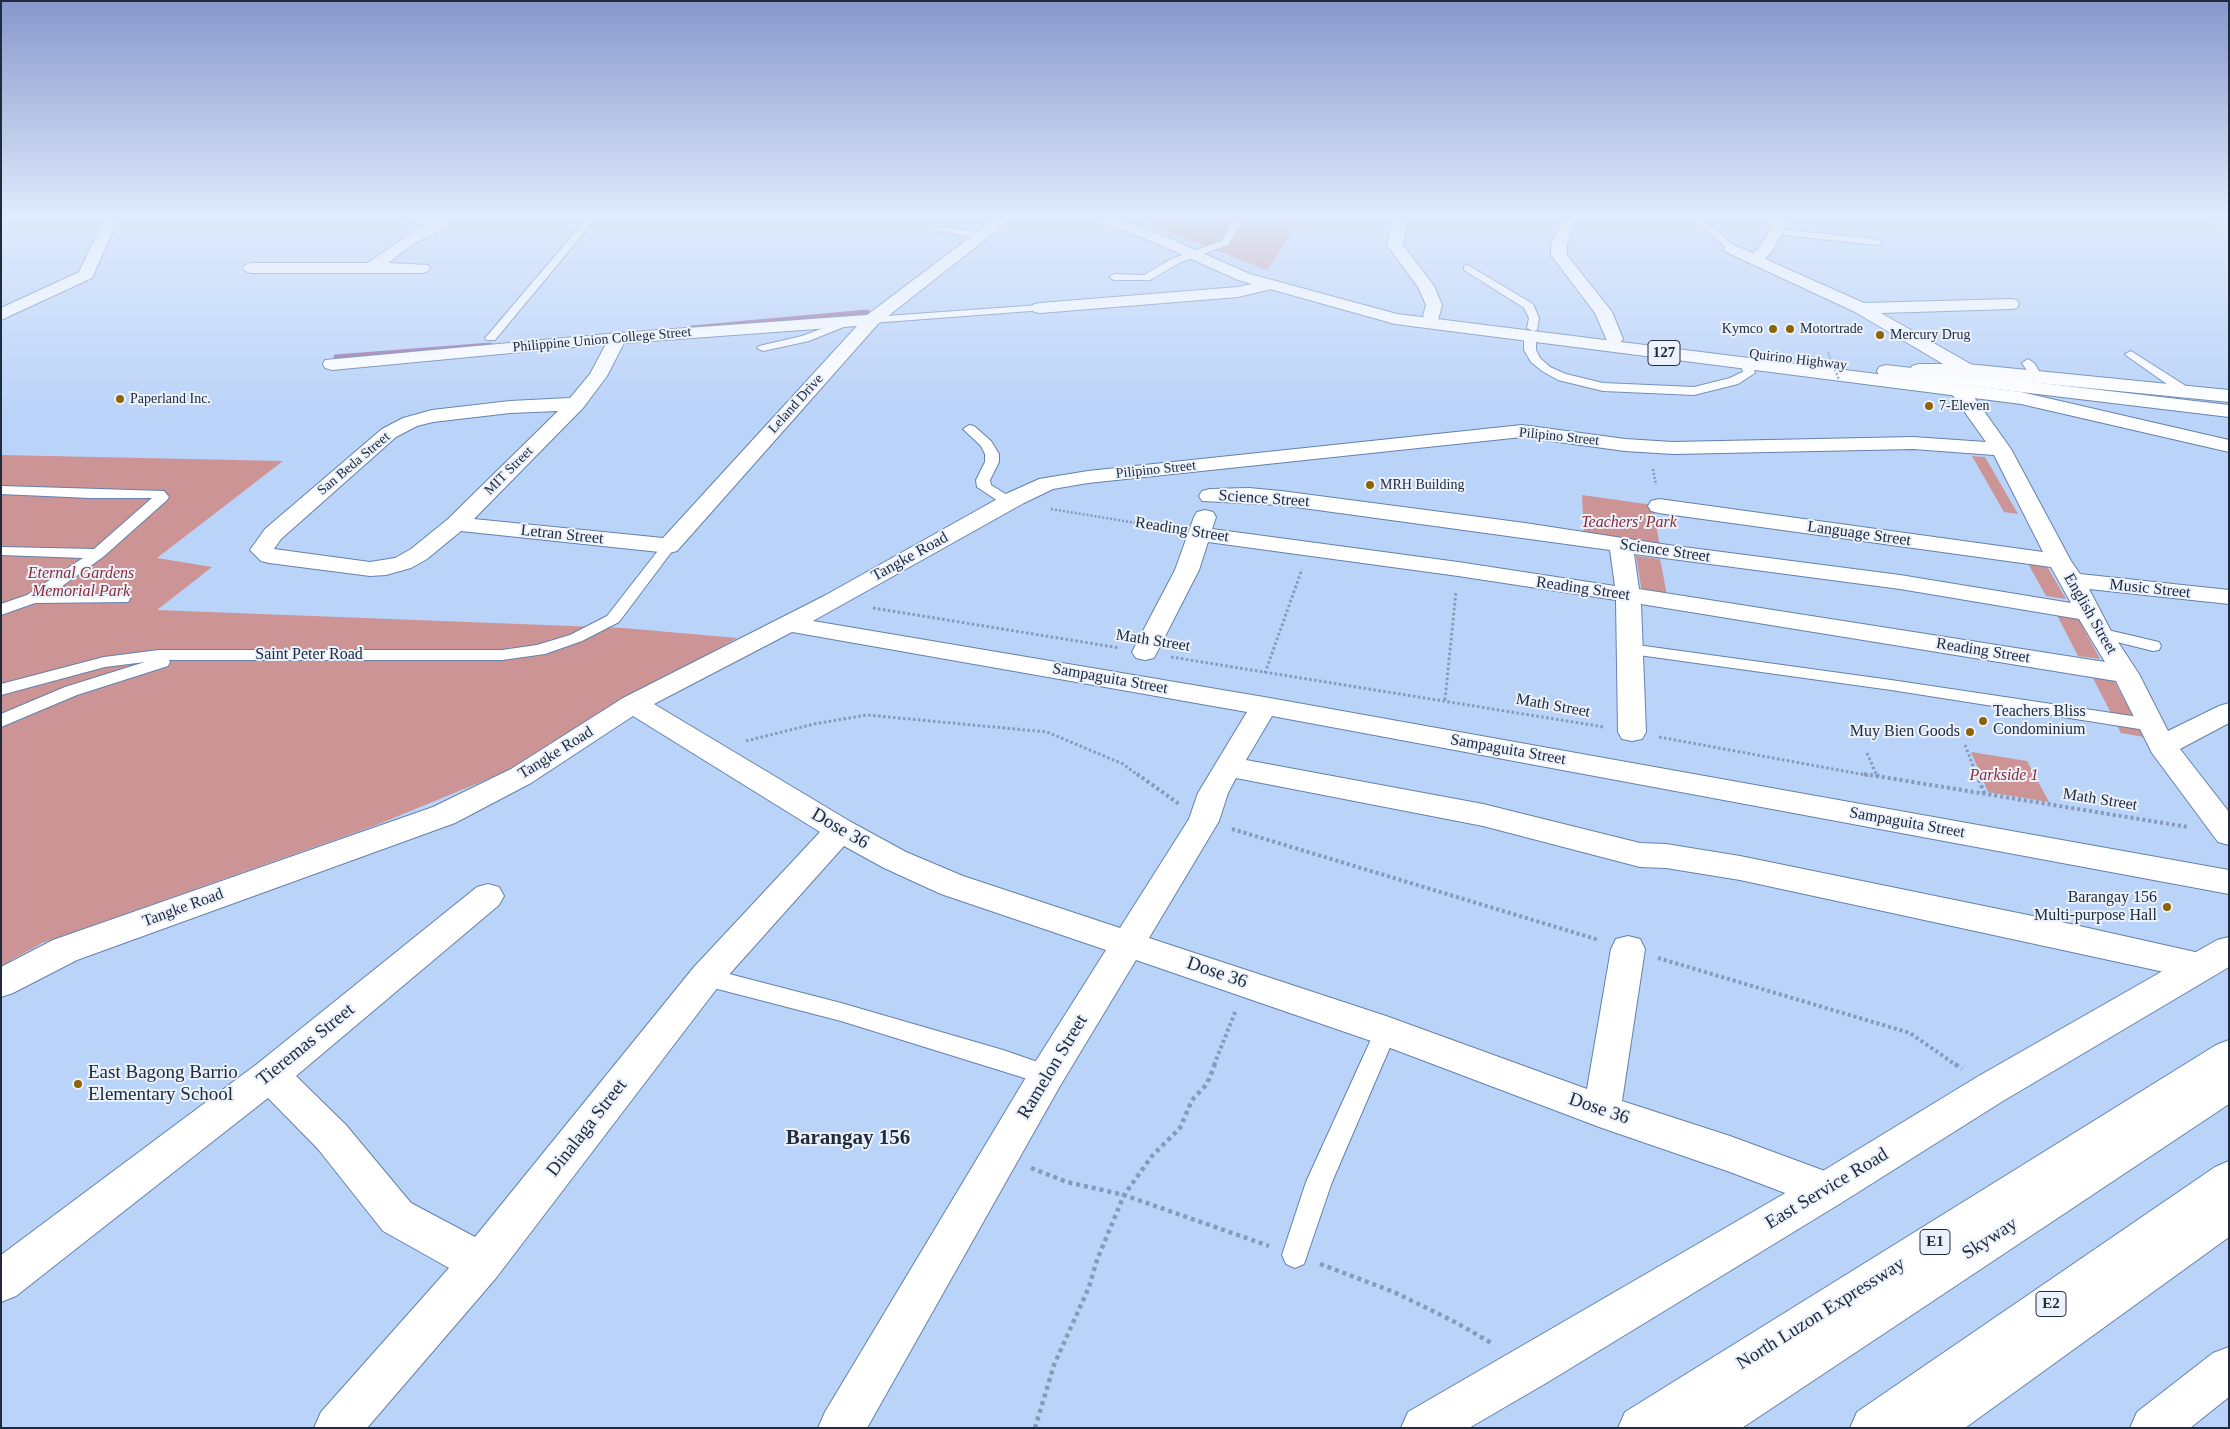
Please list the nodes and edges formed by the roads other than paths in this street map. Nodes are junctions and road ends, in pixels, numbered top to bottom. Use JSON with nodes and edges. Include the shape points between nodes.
{"nodes":[{"id":1,"x":68,"y":284,"type":"edge"},
{"id":2,"x":537,"y":284,"type":"edge"},
{"id":3,"x":920,"y":284,"type":"edge"},
{"id":4,"x":1266,"y":284,"type":"edge"},
{"id":5,"x":1424,"y":284,"type":"edge"},
{"id":6,"x":1493,"y":284,"type":"edge"},
{"id":7,"x":1582,"y":284,"type":"edge"},
{"id":8,"x":1807,"y":284,"type":"edge"},
{"id":9,"x":1270,"y":285,"type":"junction"},
{"id":10,"x":2011,"y":304,"type":"dead end"},
{"id":11,"x":1040,"y":308,"type":"joint"},
{"id":12,"x":1861,"y":308,"type":"junction"},
{"id":13,"x":1369,"y":310,"type":"junction"},
{"id":14,"x":1,"y":315,"type":"edge"},
{"id":15,"x":1432,"y":316,"type":"junction"},
{"id":16,"x":872,"y":320,"type":"junction"},
{"id":17,"x":846,"y":322,"type":"junction"},
{"id":18,"x":1531,"y":333,"type":"junction"},
{"id":19,"x":491,"y":338,"type":"dead end"},
{"id":20,"x":618,"y":338,"type":"junction"},
{"id":21,"x":1614,"y":339,"type":"junction"},
{"id":22,"x":763,"y":348,"type":"dead end"},
{"id":23,"x":2131,"y":354,"type":"dead end"},
{"id":24,"x":1746,"y":362,"type":"junction"},
{"id":25,"x":332,"y":364,"type":"dead end"},
{"id":26,"x":1886,"y":371,"type":"junction"},
{"id":27,"x":1963,"y":380,"type":"junction"},
{"id":28,"x":2185,"y":392,"type":"junction"},
{"id":29,"x":2229,"y":396,"type":"edge"},
{"id":30,"x":2021,"y":398,"type":"junction"},
{"id":31,"x":2109,"y":402,"type":"junction"},
{"id":32,"x":576,"y":404,"type":"junction"},
{"id":33,"x":2229,"y":410,"type":"edge"},
{"id":34,"x":2229,"y":422,"type":"edge"},
{"id":35,"x":969,"y":429,"type":"dead end"},
{"id":36,"x":2229,"y":446,"type":"edge"},
{"id":37,"x":2001,"y":449,"type":"junction"},
{"id":38,"x":1201,"y":465,"type":"junction"},
{"id":39,"x":1088,"y":477,"type":"joint"},
{"id":40,"x":1,"y":490,"type":"edge"},
{"id":41,"x":1210,"y":496,"type":"junction"},
{"id":42,"x":1009,"y":502,"type":"junction"},
{"id":43,"x":1659,"y":506,"type":"dead end"},
{"id":44,"x":456,"y":524,"type":"junction"},
{"id":45,"x":1201,"y":534,"type":"junction"},
{"id":46,"x":1621,"y":545,"type":"junction"},
{"id":47,"x":669,"y":546,"type":"junction"},
{"id":48,"x":1,"y":551,"type":"edge"},
{"id":49,"x":98,"y":554,"type":"junction"},
{"id":50,"x":370,"y":569,"type":"joint"},
{"id":51,"x":2065,"y":571,"type":"junction"},
{"id":52,"x":1628,"y":595,"type":"junction"},
{"id":53,"x":2229,"y":597,"type":"edge"},
{"id":54,"x":33,"y":598,"type":"junction"},
{"id":55,"x":122,"y":599,"type":"dead end"},
{"id":56,"x":1,"y":610,"type":"edge"},
{"id":57,"x":613,"y":618,"type":"joint"},
{"id":58,"x":2094,"y":623,"type":"junction"},
{"id":59,"x":787,"y":624,"type":"junction"},
{"id":60,"x":2153,"y":646,"type":"dead end"},
{"id":61,"x":1630,"y":649,"type":"junction"},
{"id":62,"x":1145,"y":652,"type":"road end"},
{"id":63,"x":186,"y":655,"type":"junction"},
{"id":64,"x":2126,"y":674,"type":"junction"},
{"id":65,"x":1264,"y":689,"type":"junction"},
{"id":66,"x":1,"y":690,"type":"edge"},
{"id":67,"x":633,"y":704,"type":"junction"},
{"id":68,"x":2229,"y":712,"type":"edge"},
{"id":69,"x":1,"y":721,"type":"edge"},
{"id":70,"x":1632,"y":732,"type":"road end"},
{"id":71,"x":2157,"y":735,"type":"junction"},
{"id":72,"x":1228,"y":768,"type":"junction"},
{"id":73,"x":840,"y":830,"type":"junction"},
{"id":74,"x":2228,"y":834,"type":"edge"},
{"id":75,"x":2229,"y":882,"type":"edge"},
{"id":76,"x":488,"y":896,"type":"dead end"},
{"id":77,"x":1129,"y":943,"type":"junction"},
{"id":78,"x":1628,"y":949,"type":"road end"},
{"id":79,"x":2215,"y":958,"type":"edge"},
{"id":80,"x":706,"y":977,"type":"junction"},
{"id":81,"x":1,"y":983,"type":"edge"},
{"id":82,"x":1386,"y":1031,"type":"junction"},
{"id":83,"x":2229,"y":1056,"type":"edge"},
{"id":84,"x":270,"y":1075,"type":"junction"},
{"id":85,"x":1047,"y":1075,"type":"junction"},
{"id":86,"x":2229,"y":1082,"type":"edge"},
{"id":87,"x":1602,"y":1111,"type":"junction"},
{"id":88,"x":2229,"y":1180,"type":"edge"},
{"id":89,"x":1826,"y":1190,"type":"junction"},
{"id":90,"x":2229,"y":1213,"type":"edge"},
{"id":91,"x":1294,"y":1254,"type":"dead end"},
{"id":92,"x":480,"y":1263,"type":"junction"},
{"id":93,"x":1,"y":1281,"type":"edge"},
{"id":94,"x":2229,"y":1369,"type":"edge"},
{"id":95,"x":336,"y":1428,"type":"edge"},
{"id":96,"x":841,"y":1428,"type":"edge"},
{"id":97,"x":1424,"y":1428,"type":"edge"},
{"id":98,"x":1641,"y":1428,"type":"edge"},
{"id":99,"x":1701,"y":1428,"type":"edge"},
{"id":100,"x":1873,"y":1428,"type":"edge"},
{"id":101,"x":1926,"y":1428,"type":"edge"},
{"id":102,"x":2153,"y":1428,"type":"edge"}],
"edges":[{"from":1,"to":14,"type":"main road"},
{"from":2,"to":19,"type":"lane"},
{"from":3,"to":16,"type":"main road","name":"Leland Drive"},
{"from":4,"to":9,"type":"main road","name":"Quirino Highway","number":"127"},
{"from":5,"to":15,"type":"main road","via":[[1434,305]]},
{"from":6,"to":18,"type":"lane","via":[[1529,306],[1534,318]]},
{"from":7,"to":21,"type":"main road","via":[[1603,312]]},
{"from":8,"to":12,"type":"main road"},
{"from":9,"to":11,"type":"main road","via":[[1238,292]]},
{"from":9,"to":13,"type":"main road","name":"Quirino Highway","number":"127"},
{"from":10,"to":12,"type":"main road"},
{"from":11,"to":16,"type":"lane"},
{"from":12,"to":27,"type":"main road"},
{"from":13,"to":15,"type":"main road","name":"Quirino Highway","number":"127"},
{"from":13,"to":18,"type":"main road","name":"Quirino Highway","number":"127","via":[[1395,319]]},
{"from":15,"to":18,"type":"main road","name":"Quirino Highway","number":"127"},
{"from":16,"to":17,"type":"main road","name":"Philippine Union College Street"},
{"from":16,"to":47,"type":"main road","name":"Leland Drive"},
{"from":17,"to":20,"type":"main road","name":"Philippine Union College Street"},
{"from":17,"to":22,"type":"lane","via":[[806,339]]},
{"from":18,"to":21,"type":"main road","name":"Quirino Highway","number":"127"},
{"from":18,"to":24,"type":"main road","name":"Quirino Highway","number":"127"},
{"from":18,"to":24,"type":"lane","via":[[1530,350],[1546,370],[1603,387],[1694,391],[1734,382],[1749,373]]},
{"from":20,"to":25,"type":"main road","name":"Philippine Union College Street"},
{"from":20,"to":32,"type":"main road","name":"MIT Street","via":[[598,376]]},
{"from":21,"to":26,"type":"main road","name":"Quirino Highway","number":"127"},
{"from":23,"to":28,"type":"lane"},
{"from":24,"to":27,"type":"main road","name":"Quirino Highway","number":"127"},
{"from":26,"to":27,"type":"main road","name":"Quirino Highway"},
{"from":26,"to":31,"type":"main road"},
{"from":27,"to":28,"type":"main road","name":"Quirino Highway","via":[[2032,370]]},
{"from":27,"to":30,"type":"main road","name":"Quirino Highway","number":"127"},
{"from":27,"to":37,"type":"main road","name":"English Street"},
{"from":28,"to":29,"type":"main road","name":"Quirino Highway"},
{"from":30,"to":31,"type":"main road"},
{"from":30,"to":36,"type":"main road"},
{"from":31,"to":33,"type":"main road"},
{"from":31,"to":34,"type":"main road"},
{"from":32,"to":44,"type":"main road","name":"MIT Street"},
{"from":32,"to":50,"type":"main road","name":"San Beda Street","via":[[510,407],[432,416],[410,422],[389,433],[273,534],[262,550],[269,556]]},
{"from":35,"to":42,"type":"lane","via":[[992,454],[984,487]]},
{"from":37,"to":38,"type":"main road","name":"Pilipino Street","via":[[1913,443],[1673,448],[1625,446],[1522,431]]},
{"from":37,"to":51,"type":"main road","name":"English Street"},
{"from":38,"to":39,"type":"main road","name":"Pilipino Street"},
{"from":38,"to":41,"type":"main road"},
{"from":39,"to":42,"type":"main road","name":"Tangke Road","via":[[1047,484]]},
{"from":40,"to":49,"type":"lane","via":[[162,495]]},
{"from":41,"to":45,"type":"main road"},
{"from":41,"to":46,"type":"main road","name":"Science Street","via":[[1281,498]]},
{"from":42,"to":59,"type":"main road","name":"Tangke Road"},
{"from":43,"to":51,"type":"main road","name":"Language Street"},
{"from":44,"to":47,"type":"main road","name":"Letran Street"},
{"from":44,"to":50,"type":"main road","name":"MIT Street","via":[[403,562]]},
{"from":45,"to":52,"type":"main road","name":"Reading Street"},
{"from":45,"to":62,"type":"main road","via":[[1187,570]]},
{"from":46,"to":52,"type":"main road"},
{"from":46,"to":58,"type":"main road","name":"Science Street","via":[[1900,582]]},
{"from":47,"to":57,"type":"lane","name":"Leland Drive"},
{"from":48,"to":49,"type":"lane"},
{"from":49,"to":54,"type":"lane"},
{"from":51,"to":53,"type":"main road","name":"Music Street"},
{"from":51,"to":58,"type":"main road","name":"English Street"},
{"from":52,"to":61,"type":"main road"},
{"from":52,"to":64,"type":"main road","name":"Reading Street"},
{"from":54,"to":55,"type":"lane"},
{"from":54,"to":56,"type":"lane"},
{"from":57,"to":63,"type":"lane","name":"Saint Peter Road","via":[[576,638],[539,650],[502,655]]},
{"from":58,"to":60,"type":"lane"},
{"from":58,"to":64,"type":"main road","name":"English Street"},
{"from":59,"to":65,"type":"main road","name":"Sampaguita Street"},
{"from":59,"to":67,"type":"main road","name":"Tangke Road"},
{"from":61,"to":70,"type":"main road"},
{"from":61,"to":71,"type":"lane","via":[[1891,685]]},
{"from":63,"to":66,"type":"lane","name":"Saint Peter Road","via":[[104,662]]},
{"from":63,"to":69,"type":"lane","via":[[71,691]]},
{"from":64,"to":71,"type":"main road","name":"English Street"},
{"from":65,"to":72,"type":"main road","name":"Ramelon Street"},
{"from":65,"to":75,"type":"main road","name":"Sampaguita Street"},
{"from":67,"to":73,"type":"main road","name":"Dose 36"},
{"from":67,"to":81,"type":"main road","name":"Tangke Road","via":[[521,776],[444,815],[65,950]]},
{"from":68,"to":71,"type":"main road"},
{"from":71,"to":74,"type":"main road","name":"English Street"},
{"from":72,"to":77,"type":"main road","name":"Ramelon Street","via":[[1213,793],[1204,820]]},
{"from":72,"to":79,"type":"main road","via":[[1483,816],[1640,855],[1740,868],[2057,934]]},
{"from":73,"to":77,"type":"main road","name":"Dose 36","via":[[895,860],[952,884]]},
{"from":73,"to":80,"type":"main road","name":"Dinalaga Street"},
{"from":76,"to":84,"type":"main road","name":"Tieremas Street"},
{"from":77,"to":82,"type":"main road","name":"Dose 36"},
{"from":77,"to":85,"type":"main road","name":"Ramelon Street"},
{"from":78,"to":87,"type":"main road"},
{"from":79,"to":89,"type":"main road","name":"East Service Road","via":[[1990,1089]]},
{"from":80,"to":85,"type":"lane","via":[[841,1012]]},
{"from":80,"to":92,"type":"main road","name":"Dinalaga Street"},
{"from":82,"to":87,"type":"main road","name":"Dose 36"},
{"from":82,"to":91,"type":"lane","via":[[1319,1182]]},
{"from":83,"to":98,"type":"main road","name":"North Luzon Expressway","number":"E1"},
{"from":84,"to":92,"type":"main road","via":[[332,1137],[397,1217]]},
{"from":84,"to":93,"type":"main road","name":"Tieremas Street"},
{"from":85,"to":96,"type":"main road","name":"Ramelon Street"},
{"from":86,"to":99,"type":"main road","name":"Skyway"},
{"from":87,"to":89,"type":"main road","name":"Dose 36"},
{"from":88,"to":100,"type":"main road","number":"E2"},
{"from":89,"to":97,"type":"main road","name":"East Service Road"},
{"from":90,"to":101,"type":"main road"},
{"from":92,"to":95,"type":"main road","name":"Dinalaga Street"},
{"from":94,"to":102,"type":"main road"}]}
